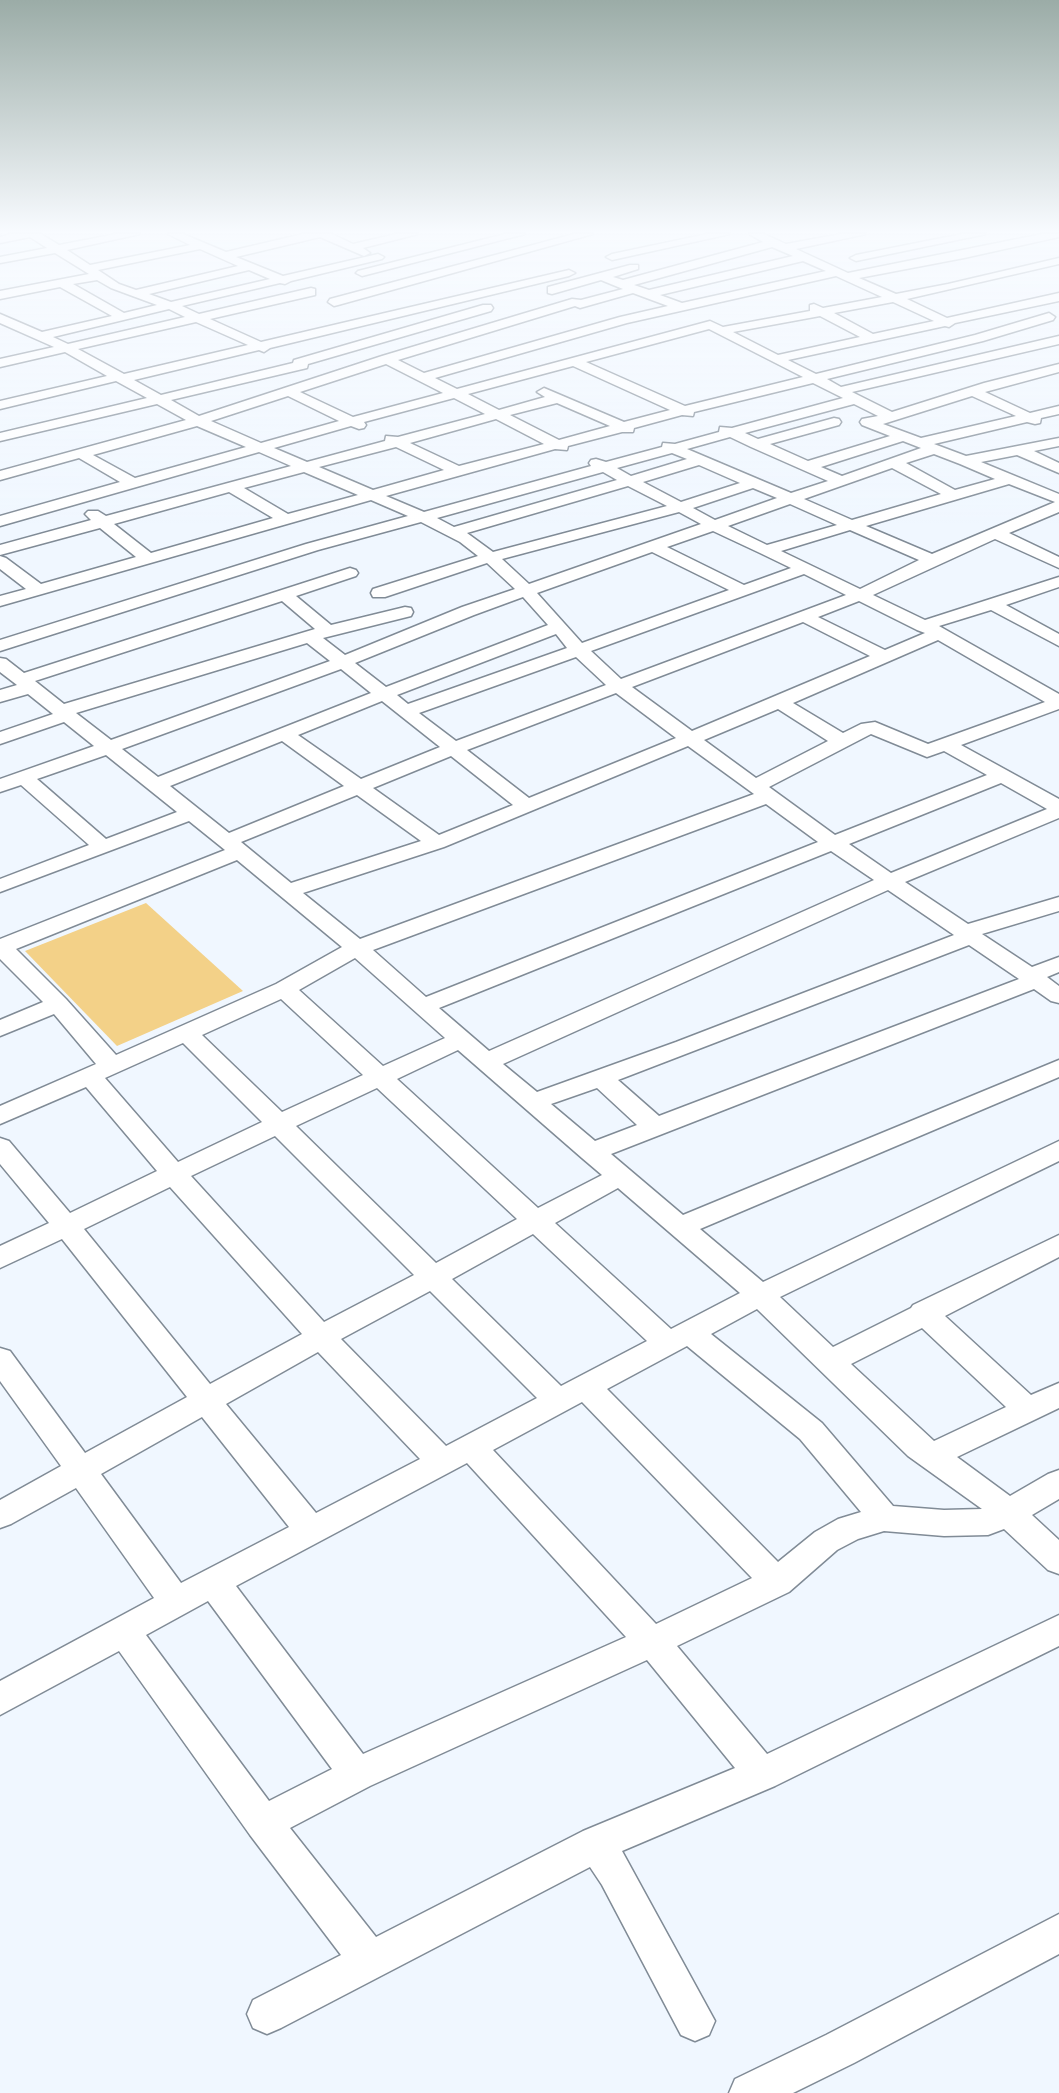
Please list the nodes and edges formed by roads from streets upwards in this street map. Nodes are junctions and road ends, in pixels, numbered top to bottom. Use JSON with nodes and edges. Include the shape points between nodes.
{"nodes":[{"id":1,"x":43,"y":332,"type":"edge"},
{"id":2,"x":139,"y":332,"type":"edge"},
{"id":3,"x":228,"y":332,"type":"edge"},
{"id":4,"x":326,"y":332,"type":"edge"},
{"id":5,"x":405,"y":332,"type":"edge"},
{"id":6,"x":480,"y":332,"type":"edge"},
{"id":7,"x":583,"y":332,"type":"edge"},
{"id":8,"x":655,"y":332,"type":"edge"},
{"id":9,"x":684,"y":332,"type":"edge"},
{"id":10,"x":721,"y":332,"type":"edge"},
{"id":11,"x":859,"y":332,"type":"edge"},
{"id":12,"x":906,"y":332,"type":"edge"},
{"id":13,"x":1006,"y":332,"type":"edge"},
{"id":14,"x":667,"y":336,"type":"junction"},
{"id":15,"x":762,"y":338,"type":"dead end"},
{"id":16,"x":557,"y":339,"type":"junction"},
{"id":17,"x":873,"y":339,"type":"junction"},
{"id":18,"x":1059,"y":340,"type":"edge"},
{"id":19,"x":739,"y":342,"type":"junction"},
{"id":20,"x":65,"y":347,"type":"junction"},
{"id":21,"x":262,"y":347,"type":"junction"},
{"id":22,"x":598,"y":355,"type":"junction"},
{"id":23,"x":387,"y":359,"type":"junction"},
{"id":24,"x":775,"y":359,"type":"junction"},
{"id":25,"x":575,"y":362,"type":"junction"},
{"id":26,"x":0,"y":363,"type":"edge"},
{"id":27,"x":301,"y":364,"type":"junction"},
{"id":28,"x":1059,"y":368,"type":"edge"},
{"id":29,"x":1038,"y":372,"type":"junction"},
{"id":30,"x":330,"y":377,"type":"junction"},
{"id":31,"x":423,"y":377,"type":"junction"},
{"id":32,"x":119,"y":378,"type":"junction"},
{"id":33,"x":515,"y":378,"type":"junction"},
{"id":34,"x":815,"y":378,"type":"junction"},
{"id":35,"x":1059,"y":382,"type":"edge"},
{"id":36,"x":288,"y":391,"type":"junction"},
{"id":37,"x":840,"y":391,"type":"junction"},
{"id":38,"x":973,"y":391,"type":"junction"},
{"id":39,"x":456,"y":393,"type":"junction"},
{"id":40,"x":558,"y":398,"type":"junction"},
{"id":41,"x":159,"y":399,"type":"junction"},
{"id":42,"x":855,"y":399,"type":"junction"},
{"id":43,"x":0,"y":405,"type":"edge"},
{"id":44,"x":826,"y":407,"type":"junction"},
{"id":45,"x":1059,"y":410,"type":"edge"},
{"id":46,"x":683,"y":411,"type":"junction"},
{"id":47,"x":498,"y":415,"type":"junction"},
{"id":48,"x":891,"y":417,"type":"junction"},
{"id":49,"x":1029,"y":417,"type":"junction"},
{"id":50,"x":843,"y":419,"type":"dead end"},
{"id":51,"x":198,"y":421,"type":"junction"},
{"id":52,"x":352,"y":422,"type":"junction"},
{"id":53,"x":872,"y":423,"type":"junction"},
{"id":54,"x":1049,"y":426,"type":"dead end"},
{"id":55,"x":623,"y":427,"type":"junction"},
{"id":56,"x":731,"y":433,"type":"junction"},
{"id":57,"x":1,"y":437,"type":"edge"},
{"id":58,"x":398,"y":442,"type":"junction"},
{"id":59,"x":1059,"y":442,"type":"edge"},
{"id":60,"x":920,"y":443,"type":"junction"},
{"id":61,"x":557,"y":444,"type":"junction"},
{"id":62,"x":756,"y":444,"type":"junction"},
{"id":63,"x":261,"y":448,"type":"junction"},
{"id":64,"x":673,"y":448,"type":"junction"},
{"id":65,"x":1019,"y":450,"type":"junction"},
{"id":66,"x":82,"y":454,"type":"junction"},
{"id":67,"x":2,"y":460,"type":"dead end"},
{"id":68,"x":700,"y":460,"type":"junction"},
{"id":69,"x":965,"y":461,"type":"junction"},
{"id":70,"x":892,"y":462,"type":"junction"},
{"id":71,"x":807,"y":466,"type":"junction"},
{"id":72,"x":308,"y":467,"type":"junction"},
{"id":73,"x":603,"y":467,"type":"junction"},
{"id":74,"x":30,"y":468,"type":"junction"},
{"id":75,"x":1059,"y":469,"type":"edge"},
{"id":76,"x":457,"y":471,"type":"junction"},
{"id":77,"x":116,"y":473,"type":"junction"},
{"id":78,"x":0,"y":476,"type":"edge"},
{"id":79,"x":1010,"y":479,"type":"junction"},
{"id":80,"x":631,"y":480,"type":"junction"},
{"id":81,"x":839,"y":480,"type":"junction"},
{"id":82,"x":754,"y":483,"type":"junction"},
{"id":83,"x":134,"y":484,"type":"junction"},
{"id":84,"x":0,"y":486,"type":"edge"},
{"id":85,"x":63,"y":487,"type":"dead end"},
{"id":86,"x":233,"y":488,"type":"junction"},
{"id":87,"x":372,"y":495,"type":"junction"},
{"id":88,"x":953,"y":495,"type":"junction"},
{"id":89,"x":789,"y":498,"type":"junction"},
{"id":90,"x":1059,"y":499,"type":"edge"},
{"id":91,"x":76,"y":500,"type":"junction"},
{"id":92,"x":1059,"y":506,"type":"edge"},
{"id":93,"x":681,"y":507,"type":"junction"},
{"id":94,"x":423,"y":517,"type":"junction"},
{"id":95,"x":0,"y":521,"type":"edge"},
{"id":96,"x":279,"y":521,"type":"junction"},
{"id":97,"x":103,"y":522,"type":"junction"},
{"id":98,"x":714,"y":525,"type":"junction"},
{"id":99,"x":851,"y":525,"type":"junction"},
{"id":100,"x":454,"y":532,"type":"junction"},
{"id":101,"x":996,"y":532,"type":"junction"},
{"id":102,"x":312,"y":547,"type":"junction"},
{"id":103,"x":654,"y":547,"type":"junction"},
{"id":104,"x":0,"y":550,"type":"edge"},
{"id":105,"x":766,"y":550,"type":"junction"},
{"id":106,"x":491,"y":557,"type":"junction"},
{"id":107,"x":147,"y":558,"type":"junction"},
{"id":108,"x":932,"y":560,"type":"junction"},
{"id":109,"x":0,"y":561,"type":"edge"},
{"id":110,"x":1059,"y":563,"type":"edge"},
{"id":111,"x":804,"y":569,"type":"junction"},
{"id":112,"x":350,"y":573,"type":"junction"},
{"id":113,"x":1059,"y":582,"type":"edge"},
{"id":114,"x":38,"y":590,"type":"junction"},
{"id":115,"x":528,"y":591,"type":"junction"},
{"id":116,"x":744,"y":591,"type":"junction"},
{"id":117,"x":379,"y":593,"type":"junction"},
{"id":118,"x":284,"y":594,"type":"junction"},
{"id":119,"x":860,"y":595,"type":"junction"},
{"id":120,"x":0,"y":601,"type":"edge"},
{"id":121,"x":991,"y":603,"type":"junction"},
{"id":122,"x":405,"y":612,"type":"junction"},
{"id":123,"x":804,"y":616,"type":"junction"},
{"id":124,"x":559,"y":627,"type":"junction"},
{"id":125,"x":427,"y":628,"type":"junction"},
{"id":126,"x":931,"y":629,"type":"junction"},
{"id":127,"x":328,"y":632,"type":"junction"},
{"id":128,"x":311,"y":637,"type":"junction"},
{"id":129,"x":1059,"y":641,"type":"edge"},
{"id":130,"x":0,"y":646,"type":"edge"},
{"id":131,"x":578,"y":649,"type":"junction"},
{"id":132,"x":884,"y":656,"type":"junction"},
{"id":133,"x":345,"y":662,"type":"junction"},
{"id":134,"x":0,"y":663,"type":"edge"},
{"id":135,"x":25,"y":683,"type":"junction"},
{"id":136,"x":618,"y":686,"type":"junction"},
{"id":137,"x":1051,"y":689,"type":"edge"},
{"id":138,"x":384,"y":694,"type":"junction"},
{"id":139,"x":0,"y":696,"type":"edge"},
{"id":140,"x":779,"y":702,"type":"junction"},
{"id":141,"x":1059,"y":703,"type":"edge"},
{"id":142,"x":407,"y":711,"type":"junction"},
{"id":143,"x":65,"y":713,"type":"junction"},
{"id":144,"x":284,"y":734,"type":"junction"},
{"id":145,"x":0,"y":738,"type":"edge"},
{"id":146,"x":690,"y":738,"type":"junction"},
{"id":147,"x":842,"y":741,"type":"junction"},
{"id":148,"x":945,"y":744,"type":"junction"},
{"id":149,"x":111,"y":748,"type":"junction"},
{"id":150,"x":452,"y":749,"type":"junction"},
{"id":151,"x":1002,"y":776,"type":"junction"},
{"id":152,"x":24,"y":778,"type":"junction"},
{"id":153,"x":156,"y":785,"type":"junction"},
{"id":154,"x":0,"y":786,"type":"edge"},
{"id":155,"x":360,"y":786,"type":"junction"},
{"id":156,"x":761,"y":791,"type":"junction"},
{"id":157,"x":528,"y":807,"type":"junction"},
{"id":158,"x":192,"y":813,"type":"junction"},
{"id":159,"x":1057,"y":813,"type":"edge"},
{"id":160,"x":437,"y":843,"type":"junction"},
{"id":161,"x":833,"y":843,"type":"junction"},
{"id":162,"x":102,"y":846,"type":"junction"},
{"id":163,"x":233,"y":846,"type":"junction"},
{"id":164,"x":0,"y":864,"type":"edge"},
{"id":165,"x":890,"y":881,"type":"junction"},
{"id":166,"x":8,"y":882,"type":"edge"},
{"id":167,"x":288,"y":891,"type":"junction"},
{"id":168,"x":1059,"y":904,"type":"edge"},
{"id":169,"x":969,"y":934,"type":"junction"},
{"id":170,"x":0,"y":947,"type":"edge"},
{"id":171,"x":357,"y":948,"type":"junction"},
{"id":172,"x":1059,"y":964,"type":"edge"},
{"id":173,"x":1034,"y":978,"type":"junction"},
{"id":174,"x":284,"y":989,"type":"junction"},
{"id":175,"x":1059,"y":996,"type":"edge"},
{"id":176,"x":58,"y":1004,"type":"junction"},
{"id":177,"x":423,"y":1006,"type":"junction"},
{"id":178,"x":0,"y":1029,"type":"edge"},
{"id":179,"x":186,"y":1032,"type":"junction"},
{"id":180,"x":461,"y":1040,"type":"junction"},
{"id":181,"x":486,"y":1062,"type":"junction"},
{"id":182,"x":1059,"y":1068,"type":"edge"},
{"id":183,"x":100,"y":1070,"type":"junction"},
{"id":184,"x":600,"y":1077,"type":"junction"},
{"id":185,"x":380,"y":1078,"type":"junction"},
{"id":186,"x":533,"y":1102,"type":"junction"},
{"id":187,"x":0,"y":1116,"type":"edge"},
{"id":188,"x":280,"y":1123,"type":"junction"},
{"id":189,"x":655,"y":1127,"type":"junction"},
{"id":190,"x":0,"y":1147,"type":"edge"},
{"id":191,"x":1059,"y":1150,"type":"edge"},
{"id":192,"x":591,"y":1152,"type":"junction"},
{"id":193,"x":174,"y":1174,"type":"junction"},
{"id":194,"x":620,"y":1176,"type":"junction"},
{"id":195,"x":534,"y":1222,"type":"junction"},
{"id":196,"x":681,"y":1226,"type":"junction"},
{"id":197,"x":67,"y":1227,"type":"junction"},
{"id":198,"x":1059,"y":1245,"type":"edge"},
{"id":199,"x":0,"y":1258,"type":"edge"},
{"id":200,"x":432,"y":1276,"type":"junction"},
{"id":201,"x":760,"y":1295,"type":"junction"},
{"id":202,"x":923,"y":1312,"type":"junction"},
{"id":203,"x":321,"y":1337,"type":"junction"},
{"id":204,"x":678,"y":1338,"type":"junction"},
{"id":205,"x":0,"y":1359,"type":"edge"},
{"id":206,"x":831,"y":1361,"type":"junction"},
{"id":207,"x":586,"y":1388,"type":"junction"},
{"id":208,"x":1059,"y":1395,"type":"edge"},
{"id":209,"x":205,"y":1401,"type":"junction"},
{"id":210,"x":559,"y":1402,"type":"junction"},
{"id":211,"x":1028,"y":1410,"type":"junction"},
{"id":212,"x":471,"y":1447,"type":"junction"},
{"id":213,"x":933,"y":1455,"type":"junction"},
{"id":214,"x":441,"y":1461,"type":"junction"},
{"id":215,"x":79,"y":1471,"type":"junction"},
{"id":216,"x":1059,"y":1483,"type":"edge"},
{"id":217,"x":1009,"y":1513,"type":"junction"},
{"id":218,"x":0,"y":1515,"type":"edge"},
{"id":219,"x":884,"y":1518,"type":"junction"},
{"id":220,"x":311,"y":1531,"type":"junction"},
{"id":221,"x":1059,"y":1560,"type":"edge"},
{"id":222,"x":777,"y":1582,"type":"junction"},
{"id":223,"x":214,"y":1583,"type":"junction"},
{"id":224,"x":176,"y":1602,"type":"junction"},
{"id":225,"x":1059,"y":1630,"type":"edge"},
{"id":226,"x":124,"y":1631,"type":"junction"},
{"id":227,"x":651,"y":1642,"type":"junction"},
{"id":228,"x":0,"y":1699,"type":"edge"},
{"id":229,"x":357,"y":1774,"type":"junction"},
{"id":230,"x":762,"y":1774,"type":"junction"},
{"id":231,"x":263,"y":1822,"type":"junction"},
{"id":232,"x":596,"y":1844,"type":"junction"},
{"id":233,"x":1059,"y":1933,"type":"edge"},
{"id":234,"x":371,"y":1962,"type":"junction"},
{"id":235,"x":267,"y":2013,"type":"dead end"},
{"id":236,"x":696,"y":2021,"type":"dead end"},
{"id":237,"x":749,"y":2093,"type":"edge"}],
"edges":[{"from":1,"to":20,"type":"street"},
{"from":2,"to":20,"type":"street"},
{"from":3,"to":21,"type":"street"},
{"from":4,"to":21,"type":"street"},
{"from":5,"to":27,"type":"street"},
{"from":6,"to":23,"type":"street"},
{"from":7,"to":16,"type":"street"},
{"from":8,"to":14,"type":"street"},
{"from":9,"to":14,"type":"street"},
{"from":10,"to":19,"type":"street"},
{"from":11,"to":17,"type":"street"},
{"from":12,"to":17,"type":"street"},
{"from":13,"to":34,"type":"street"},
{"from":14,"to":22,"type":"street"},
{"from":15,"to":19,"type":"street"},
{"from":16,"to":22,"type":"street"},
{"from":16,"to":31,"type":"street"},
{"from":17,"to":24,"type":"street"},
{"from":18,"to":37,"type":"street"},
{"from":19,"to":24,"type":"street"},
{"from":20,"to":26,"type":"street"},
{"from":20,"to":32,"type":"street"},
{"from":21,"to":27,"type":"street"},
{"from":21,"to":32,"type":"street"},
{"from":22,"to":25,"type":"street"},
{"from":23,"to":30,"type":"street"},
{"from":23,"to":31,"type":"street"},
{"from":24,"to":34,"type":"street"},
{"from":25,"to":33,"type":"street"},
{"from":25,"to":46,"type":"street"},
{"from":27,"to":30,"type":"street"},
{"from":27,"to":41,"type":"street"},
{"from":28,"to":29,"type":"street"},
{"from":29,"to":35,"type":"street"},
{"from":29,"to":38,"type":"street"},
{"from":30,"to":36,"type":"street"},
{"from":31,"to":39,"type":"street"},
{"from":32,"to":41,"type":"street"},
{"from":32,"to":43,"type":"street"},
{"from":33,"to":39,"type":"street"},
{"from":33,"to":40,"type":"street"},
{"from":34,"to":37,"type":"street"},
{"from":34,"to":46,"type":"street"},
{"from":36,"to":51,"type":"street"},
{"from":36,"to":52,"type":"street"},
{"from":37,"to":42,"type":"street"},
{"from":38,"to":48,"type":"street"},
{"from":38,"to":49,"type":"street"},
{"from":39,"to":47,"type":"street"},
{"from":39,"to":52,"type":"street"},
{"from":40,"to":47,"type":"street"},
{"from":40,"to":55,"type":"street"},
{"from":41,"to":51,"type":"street"},
{"from":41,"to":57,"type":"street"},
{"from":42,"to":44,"type":"street"},
{"from":42,"to":48,"type":"street"},
{"from":44,"to":53,"type":"street"},
{"from":44,"to":56,"type":"street"},
{"from":45,"to":49,"type":"street"},
{"from":46,"to":55,"type":"street"},
{"from":46,"to":56,"type":"street"},
{"from":47,"to":58,"type":"street"},
{"from":47,"to":61,"type":"street"},
{"from":48,"to":53,"type":"street"},
{"from":49,"to":54,"type":"street"},
{"from":49,"to":60,"type":"street"},
{"from":50,"to":62,"type":"street"},
{"from":51,"to":63,"type":"street"},
{"from":51,"to":66,"type":"street"},
{"from":52,"to":58,"type":"street"},
{"from":52,"to":63,"type":"street"},
{"from":53,"to":60,"type":"street"},
{"from":55,"to":61,"type":"street"},
{"from":55,"to":64,"type":"street"},
{"from":56,"to":62,"type":"street"},
{"from":56,"to":64,"type":"street"},
{"from":58,"to":72,"type":"street"},
{"from":58,"to":76,"type":"street"},
{"from":59,"to":65,"type":"street"},
{"from":60,"to":69,"type":"street"},
{"from":60,"to":70,"type":"street"},
{"from":60,"to":71,"type":"street"},
{"from":61,"to":73,"type":"street"},
{"from":61,"to":76,"type":"street"},
{"from":62,"to":71,"type":"street"},
{"from":63,"to":72,"type":"street"},
{"from":63,"to":83,"type":"street"},
{"from":64,"to":68,"type":"street"},
{"from":64,"to":73,"type":"street"},
{"from":65,"to":69,"type":"street"},
{"from":65,"to":75,"type":"street"},
{"from":66,"to":74,"type":"street"},
{"from":66,"to":77,"type":"street"},
{"from":67,"to":74,"type":"street"},
{"from":68,"to":80,"type":"street"},
{"from":68,"to":82,"type":"street"},
{"from":69,"to":79,"type":"street"},
{"from":70,"to":81,"type":"street"},
{"from":70,"to":88,"type":"street"},
{"from":71,"to":81,"type":"street"},
{"from":72,"to":86,"type":"street"},
{"from":72,"to":87,"type":"street"},
{"from":73,"to":80,"type":"street"},
{"from":73,"to":94,"type":"street"},
{"from":74,"to":78,"type":"street"},
{"from":74,"to":84,"type":"street","via":[[45,474]]},
{"from":76,"to":87,"type":"street"},
{"from":77,"to":83,"type":"street"},
{"from":77,"to":85,"type":"street"},
{"from":79,"to":88,"type":"street"},
{"from":79,"to":90,"type":"street"},
{"from":80,"to":93,"type":"street"},
{"from":80,"to":100,"type":"street"},
{"from":81,"to":89,"type":"street"},
{"from":82,"to":89,"type":"street"},
{"from":82,"to":93,"type":"street"},
{"from":83,"to":91,"type":"street"},
{"from":86,"to":96,"type":"street"},
{"from":86,"to":97,"type":"street"},
{"from":87,"to":94,"type":"street"},
{"from":87,"to":96,"type":"street"},
{"from":88,"to":99,"type":"street"},
{"from":89,"to":98,"type":"street"},
{"from":89,"to":99,"type":"street"},
{"from":91,"to":95,"type":"street"},
{"from":91,"to":97,"type":"street"},
{"from":92,"to":101,"type":"street"},
{"from":93,"to":98,"type":"street"},
{"from":93,"to":106,"type":"street"},
{"from":94,"to":100,"type":"street"},
{"from":94,"to":102,"type":"street"},
{"from":96,"to":102,"type":"street"},
{"from":96,"to":107,"type":"street"},
{"from":97,"to":104,"type":"street"},
{"from":97,"to":107,"type":"street"},
{"from":98,"to":103,"type":"street"},
{"from":98,"to":105,"type":"street"},
{"from":99,"to":105,"type":"street"},
{"from":99,"to":108,"type":"street"},
{"from":100,"to":106,"type":"street"},
{"from":101,"to":108,"type":"street"},
{"from":101,"to":110,"type":"street"},
{"from":102,"to":112,"type":"street"},
{"from":102,"to":130,"type":"street"},
{"from":103,"to":115,"type":"street"},
{"from":103,"to":116,"type":"street"},
{"from":105,"to":111,"type":"street"},
{"from":106,"to":115,"type":"street"},
{"from":106,"to":117,"type":"street"},
{"from":107,"to":114,"type":"street"},
{"from":108,"to":119,"type":"street"},
{"from":109,"to":114,"type":"street"},
{"from":111,"to":116,"type":"street"},
{"from":111,"to":119,"type":"street"},
{"from":112,"to":117,"type":"street"},
{"from":112,"to":118,"type":"street"},
{"from":113,"to":121,"type":"street"},
{"from":114,"to":120,"type":"street"},
{"from":115,"to":124,"type":"street"},
{"from":115,"to":125,"type":"street"},
{"from":116,"to":131,"type":"street"},
{"from":117,"to":122,"type":"street"},
{"from":118,"to":127,"type":"street"},
{"from":118,"to":135,"type":"street"},
{"from":119,"to":123,"type":"street"},
{"from":119,"to":126,"type":"street"},
{"from":121,"to":126,"type":"street"},
{"from":121,"to":129,"type":"street"},
{"from":122,"to":125,"type":"street"},
{"from":122,"to":127,"type":"street"},
{"from":123,"to":132,"type":"street"},
{"from":123,"to":136,"type":"street"},
{"from":124,"to":131,"type":"street"},
{"from":124,"to":138,"type":"street"},
{"from":125,"to":133,"type":"street"},
{"from":126,"to":132,"type":"street"},
{"from":126,"to":137,"type":"street"},
{"from":127,"to":128,"type":"street"},
{"from":128,"to":133,"type":"street"},
{"from":128,"to":143,"type":"street"},
{"from":131,"to":136,"type":"street"},
{"from":131,"to":142,"type":"street"},
{"from":132,"to":140,"type":"street"},
{"from":133,"to":138,"type":"street"},
{"from":133,"to":149,"type":"street"},
{"from":134,"to":135,"type":"street"},
{"from":135,"to":139,"type":"street"},
{"from":135,"to":143,"type":"street"},
{"from":136,"to":146,"type":"street"},
{"from":136,"to":150,"type":"street"},
{"from":137,"to":141,"type":"street"},
{"from":138,"to":142,"type":"street"},
{"from":138,"to":144,"type":"street"},
{"from":140,"to":146,"type":"street"},
{"from":140,"to":147,"type":"street"},
{"from":141,"to":148,"type":"street"},
{"from":142,"to":150,"type":"street"},
{"from":143,"to":145,"type":"street"},
{"from":143,"to":149,"type":"street"},
{"from":144,"to":153,"type":"street"},
{"from":144,"to":155,"type":"street"},
{"from":146,"to":156,"type":"street"},
{"from":146,"to":157,"type":"street"},
{"from":147,"to":148,"type":"street","via":[[871,727],[923,750]]},
{"from":147,"to":156,"type":"street"},
{"from":148,"to":151,"type":"street"},
{"from":149,"to":152,"type":"street"},
{"from":149,"to":153,"type":"street"},
{"from":150,"to":155,"type":"street"},
{"from":150,"to":157,"type":"street"},
{"from":151,"to":159,"type":"street"},
{"from":151,"to":161,"type":"street"},
{"from":152,"to":154,"type":"street"},
{"from":152,"to":162,"type":"street"},
{"from":153,"to":158,"type":"street"},
{"from":155,"to":160,"type":"street"},
{"from":155,"to":163,"type":"street"},
{"from":156,"to":161,"type":"street"},
{"from":156,"to":171,"type":"street"},
{"from":157,"to":160,"type":"street"},
{"from":158,"to":162,"type":"street"},
{"from":158,"to":163,"type":"street"},
{"from":159,"to":165,"type":"street"},
{"from":160,"to":167,"type":"street"},
{"from":161,"to":165,"type":"street"},
{"from":161,"to":177,"type":"street"},
{"from":162,"to":166,"type":"street"},
{"from":163,"to":167,"type":"street"},
{"from":163,"to":170,"type":"street"},
{"from":164,"to":166,"type":"street"},
{"from":165,"to":169,"type":"street"},
{"from":165,"to":181,"type":"street"},
{"from":167,"to":171,"type":"street"},
{"from":168,"to":169,"type":"street"},
{"from":169,"to":173,"type":"street"},
{"from":169,"to":184,"type":"street"},
{"from":170,"to":176,"type":"street"},
{"from":171,"to":174,"type":"street"},
{"from":171,"to":177,"type":"street"},
{"from":172,"to":173,"type":"street"},
{"from":173,"to":175,"type":"street"},
{"from":173,"to":189,"type":"street"},
{"from":174,"to":179,"type":"street"},
{"from":174,"to":185,"type":"street"},
{"from":176,"to":178,"type":"street"},
{"from":176,"to":183,"type":"street"},
{"from":177,"to":180,"type":"street"},
{"from":179,"to":183,"type":"street"},
{"from":179,"to":188,"type":"street"},
{"from":180,"to":181,"type":"street"},
{"from":180,"to":185,"type":"street"},
{"from":181,"to":186,"type":"street"},
{"from":182,"to":196,"type":"street"},
{"from":183,"to":187,"type":"street"},
{"from":183,"to":193,"type":"street"},
{"from":184,"to":186,"type":"street"},
{"from":184,"to":189,"type":"street"},
{"from":185,"to":188,"type":"street"},
{"from":185,"to":195,"type":"street"},
{"from":186,"to":192,"type":"street"},
{"from":188,"to":193,"type":"street"},
{"from":188,"to":200,"type":"street"},
{"from":189,"to":192,"type":"street"},
{"from":190,"to":197,"type":"street"},
{"from":191,"to":201,"type":"street"},
{"from":192,"to":194,"type":"street"},
{"from":193,"to":197,"type":"street"},
{"from":193,"to":203,"type":"street"},
{"from":194,"to":195,"type":"street"},
{"from":194,"to":196,"type":"street"},
{"from":195,"to":200,"type":"street"},
{"from":195,"to":204,"type":"street"},
{"from":196,"to":201,"type":"street"},
{"from":197,"to":199,"type":"street"},
{"from":197,"to":209,"type":"street"},
{"from":198,"to":202,"type":"street"},
{"from":200,"to":203,"type":"street"},
{"from":200,"to":210,"type":"street"},
{"from":201,"to":204,"type":"street"},
{"from":201,"to":206,"type":"street"},
{"from":202,"to":206,"type":"street"},
{"from":202,"to":211,"type":"street"},
{"from":203,"to":209,"type":"street"},
{"from":203,"to":214,"type":"street"},
{"from":204,"to":207,"type":"street"},
{"from":204,"to":219,"type":"street","via":[[811,1431]]},
{"from":205,"to":215,"type":"street"},
{"from":206,"to":213,"type":"street","via":[[918,1446]]},
{"from":207,"to":210,"type":"street"},
{"from":207,"to":222,"type":"street"},
{"from":208,"to":211,"type":"street"},
{"from":209,"to":215,"type":"street"},
{"from":209,"to":220,"type":"street"},
{"from":210,"to":212,"type":"street"},
{"from":211,"to":213,"type":"street"},
{"from":212,"to":214,"type":"street"},
{"from":212,"to":227,"type":"street"},
{"from":213,"to":217,"type":"street"},
{"from":214,"to":220,"type":"street"},
{"from":215,"to":218,"type":"street"},
{"from":215,"to":224,"type":"street"},
{"from":216,"to":217,"type":"street"},
{"from":217,"to":219,"type":"street","via":[[995,1520],[974,1522]]},
{"from":217,"to":221,"type":"street"},
{"from":219,"to":222,"type":"street","via":[[849,1528],[826,1541]]},
{"from":220,"to":223,"type":"street"},
{"from":222,"to":227,"type":"street"},
{"from":223,"to":224,"type":"street"},
{"from":223,"to":229,"type":"street"},
{"from":224,"to":226,"type":"street"},
{"from":225,"to":230,"type":"street"},
{"from":226,"to":228,"type":"street"},
{"from":226,"to":231,"type":"street"},
{"from":227,"to":229,"type":"street"},
{"from":227,"to":230,"type":"street"},
{"from":229,"to":231,"type":"street"},
{"from":230,"to":232,"type":"street"},
{"from":231,"to":234,"type":"street"},
{"from":232,"to":234,"type":"street"},
{"from":232,"to":236,"type":"street"},
{"from":233,"to":237,"type":"street"},
{"from":234,"to":235,"type":"street"}]}
